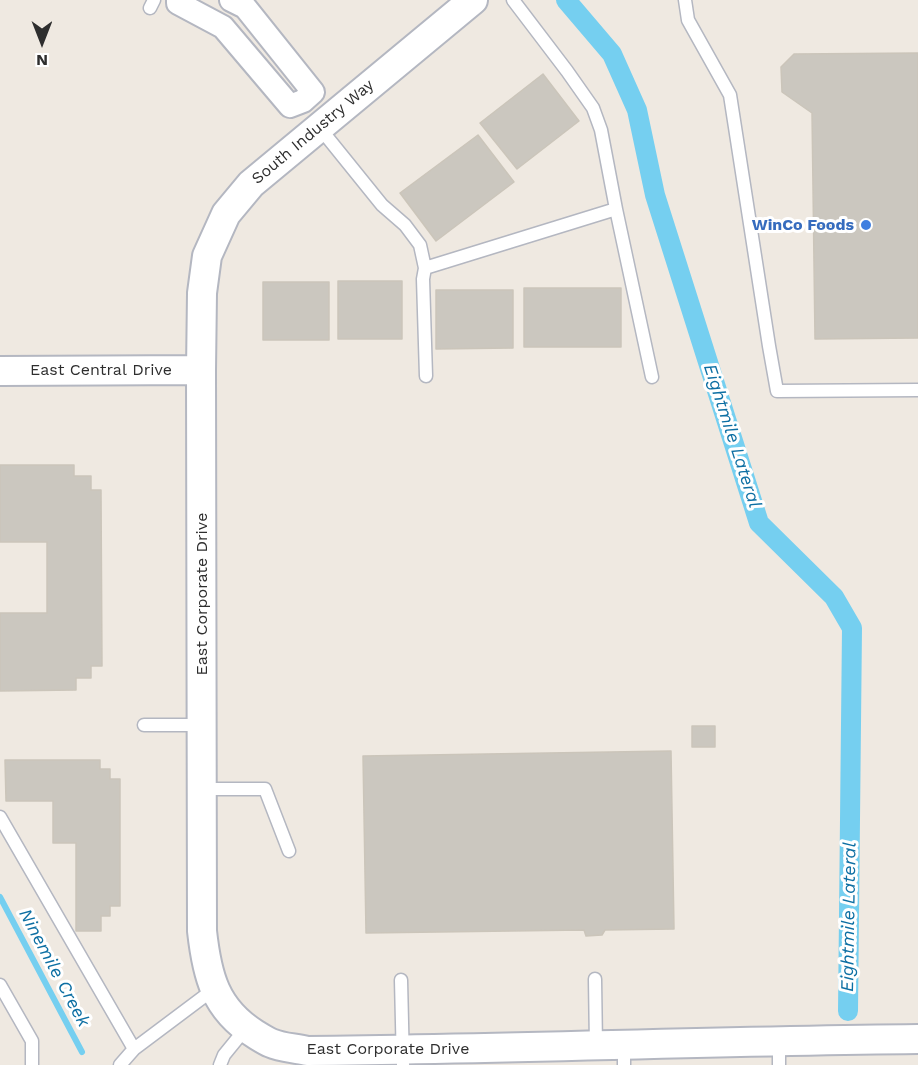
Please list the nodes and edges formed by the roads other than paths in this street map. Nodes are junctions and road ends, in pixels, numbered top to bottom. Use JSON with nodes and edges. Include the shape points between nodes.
{"nodes":[{"id":1,"x":178,"y":0,"type":"edge"},
{"id":2,"x":231,"y":0,"type":"edge"},
{"id":3,"x":473,"y":0,"type":"edge"},
{"id":4,"x":513,"y":0,"type":"edge"},
{"id":5,"x":685,"y":0,"type":"edge"},
{"id":6,"x":303,"y":101,"type":"junction"},
{"id":7,"x":319,"y":126,"type":"junction"},
{"id":8,"x":616,"y":209,"type":"junction"},
{"id":9,"x":425,"y":268,"type":"junction"},
{"id":10,"x":201,"y":370,"type":"junction"},
{"id":11,"x":0,"y":371,"type":"edge"},
{"id":12,"x":426,"y":376,"type":"dead end"},
{"id":13,"x":652,"y":377,"type":"dead end"},
{"id":14,"x":918,"y":390,"type":"edge"},
{"id":15,"x":144,"y":725,"type":"dead end"},
{"id":16,"x":202,"y":725,"type":"junction"},
{"id":17,"x":202,"y":789,"type":"junction"},
{"id":18,"x":0,"y":817,"type":"edge"},
{"id":19,"x":289,"y":851,"type":"dead end"},
{"id":20,"x":401,"y":980,"type":"dead end"},
{"id":21,"x":594,"y":980,"type":"dead end"},
{"id":22,"x":0,"y":985,"type":"edge"},
{"id":23,"x":214,"y":989,"type":"junction"},
{"id":24,"x":246,"y":1028,"type":"junction"},
{"id":25,"x":918,"y":1039,"type":"edge"},
{"id":26,"x":134,"y":1049,"type":"junction"},
{"id":27,"x":615,"y":1052,"type":"edge"},
{"id":28,"x":779,"y":1053,"type":"edge"},
{"id":29,"x":403,"y":1057,"type":"edge"},
{"id":30,"x":32,"y":1065,"type":"edge"},
{"id":31,"x":120,"y":1065,"type":"edge"},
{"id":32,"x":220,"y":1065,"type":"edge"}],
"edges":[{"from":1,"to":6,"type":"street","via":[[223,27],[290,106]]},
{"from":2,"to":6,"type":"street","via":[[245,7],[313,92]]},
{"from":3,"to":7,"type":"street","name":"South Industry Way"},
{"from":4,"to":8,"type":"lane","via":[[593,108]]},
{"from":5,"to":14,"type":"lane","via":[[688,20],[730,95],[777,391]]},
{"from":6,"to":7,"type":"street"},
{"from":7,"to":9,"type":"lane","via":[[382,205],[415,238]]},
{"from":7,"to":10,"type":"street","name":"South Industry Way","via":[[251,184],[226,214],[207,256],[202,293]]},
{"from":8,"to":9,"type":"lane"},
{"from":8,"to":13,"type":"lane"},
{"from":9,"to":12,"type":"lane"},
{"from":10,"to":11,"type":"street","name":"East Central Drive"},
{"from":10,"to":16,"type":"street","name":"East Corporate Drive"},
{"from":15,"to":16,"type":"lane"},
{"from":16,"to":17,"type":"street","name":"East Corporate Drive"},
{"from":17,"to":19,"type":"lane","via":[[265,789]]},
{"from":17,"to":23,"type":"street","name":"East Corporate Drive","via":[[202,931],[205,961]]},
{"from":18,"to":26,"type":"lane"},
{"from":20,"to":29,"type":"lane"},
{"from":21,"to":27,"type":"lane"},
{"from":22,"to":30,"type":"lane","via":[[32,1041]]},
{"from":23,"to":24,"type":"street","name":"East Corporate Drive"},
{"from":23,"to":26,"type":"lane"},
{"from":24,"to":29,"type":"street","name":"East Corporate Drive","via":[[271,1043],[308,1051]]},
{"from":24,"to":32,"type":"lane"},
{"from":25,"to":28,"type":"street","name":"East Corporate Drive"},
{"from":26,"to":31,"type":"lane"},
{"from":27,"to":28,"type":"street","name":"East Corporate Drive"},
{"from":27,"to":29,"type":"street","name":"East Corporate Drive"}]}
